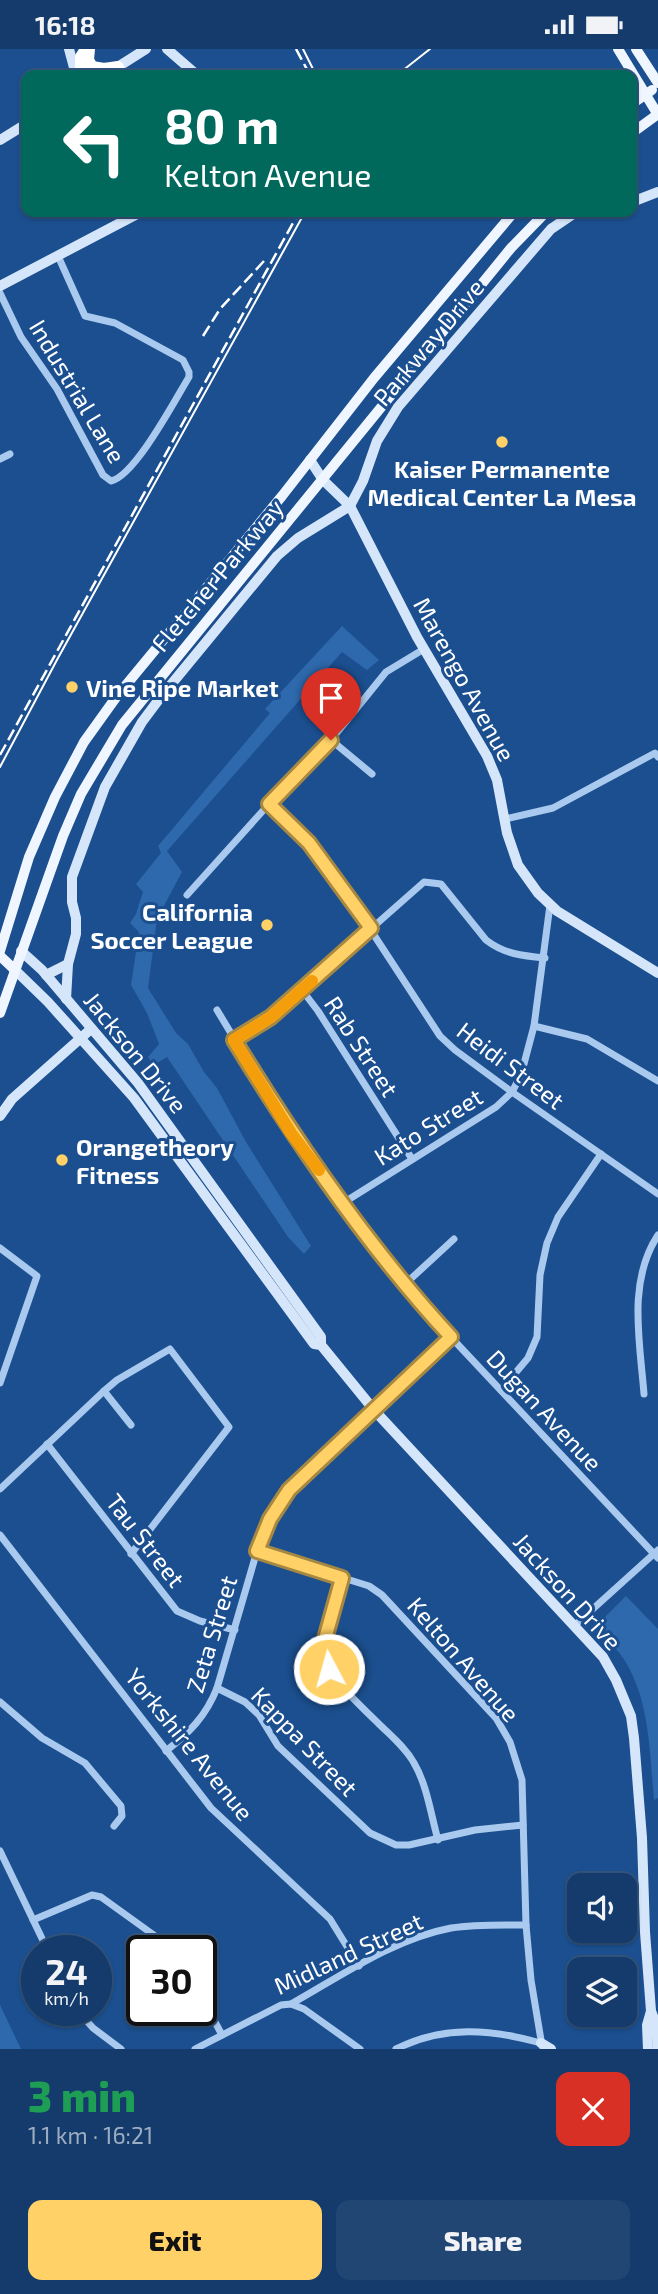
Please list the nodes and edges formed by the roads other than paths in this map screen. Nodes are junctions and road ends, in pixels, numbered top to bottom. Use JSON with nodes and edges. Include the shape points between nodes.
{"nodes":[{"id":1,"x":69,"y":49,"type":"edge"},
{"id":2,"x":88,"y":49,"type":"edge"},
{"id":3,"x":146,"y":49,"type":"edge"},
{"id":4,"x":167,"y":49,"type":"edge"},
{"id":5,"x":618,"y":49,"type":"edge"},
{"id":6,"x":636,"y":49,"type":"edge"},
{"id":7,"x":118,"y":67,"type":"junction"},
{"id":8,"x":76,"y":70,"type":"edge"},
{"id":9,"x":79,"y":70,"type":"edge"},
{"id":10,"x":113,"y":70,"type":"edge"},
{"id":11,"x":191,"y":70,"type":"edge"},
{"id":12,"x":631,"y":70,"type":"edge"},
{"id":13,"x":637,"y":80,"type":"edge"},
{"id":14,"x":658,"y":84,"type":"edge"},
{"id":15,"x":646,"y":94,"type":"junction"},
{"id":16,"x":637,"y":100,"type":"edge"},
{"id":17,"x":658,"y":114,"type":"edge"},
{"id":18,"x":21,"y":127,"type":"edge"},
{"id":19,"x":637,"y":129,"type":"edge"},
{"id":20,"x":0,"y":140,"type":"edge"},
{"id":21,"x":658,"y":192,"type":"edge"},
{"id":22,"x":637,"y":200,"type":"edge"},
{"id":23,"x":131,"y":217,"type":"edge"},
{"id":24,"x":510,"y":217,"type":"edge"},
{"id":25,"x":541,"y":217,"type":"edge"},
{"id":26,"x":569,"y":217,"type":"edge"},
{"id":27,"x":58,"y":255,"type":"junction"},
{"id":28,"x":0,"y":286,"type":"edge"},
{"id":29,"x":0,"y":293,"type":"edge"},
{"id":30,"x":10,"y":454,"type":"dead end"},
{"id":31,"x":0,"y":460,"type":"edge"},
{"id":32,"x":310,"y":460,"type":"junction"},
{"id":33,"x":302,"y":470,"type":"junction"},
{"id":34,"x":323,"y":480,"type":"junction"},
{"id":35,"x":350,"y":506,"type":"junction"},
{"id":36,"x":424,"y":649,"type":"junction"},
{"id":37,"x":331,"y":740,"type":"junction"},
{"id":38,"x":658,"y":757,"type":"edge"},
{"id":39,"x":372,"y":773,"type":"dead end"},
{"id":40,"x":269,"y":804,"type":"junction"},
{"id":41,"x":505,"y":819,"type":"junction"},
{"id":42,"x":187,"y":895,"type":"dead end"},
{"id":43,"x":550,"y":905,"type":"junction"},
{"id":44,"x":371,"y":928,"type":"junction"},
{"id":45,"x":2,"y":934,"type":"edge"},
{"id":46,"x":0,"y":951,"type":"edge"},
{"id":47,"x":21,"y":951,"type":"junction"},
{"id":48,"x":0,"y":956,"type":"edge"},
{"id":49,"x":545,"y":958,"type":"junction"},
{"id":50,"x":68,"y":964,"type":"junction"},
{"id":51,"x":14,"y":969,"type":"junction"},
{"id":52,"x":658,"y":973,"type":"edge"},
{"id":53,"x":46,"y":975,"type":"junction"},
{"id":54,"x":302,"y":990,"type":"junction"},
{"id":55,"x":66,"y":999,"type":"junction"},
{"id":56,"x":217,"y":1010,"type":"dead end"},
{"id":57,"x":0,"y":1013,"type":"edge"},
{"id":58,"x":534,"y":1026,"type":"junction"},
{"id":59,"x":91,"y":1029,"type":"junction"},
{"id":60,"x":80,"y":1038,"type":"junction"},
{"id":61,"x":234,"y":1040,"type":"junction"},
{"id":62,"x":658,"y":1081,"type":"edge"},
{"id":63,"x":512,"y":1092,"type":"junction"},
{"id":64,"x":0,"y":1116,"type":"edge"},
{"id":65,"x":601,"y":1154,"type":"junction"},
{"id":66,"x":412,"y":1159,"type":"junction"},
{"id":67,"x":658,"y":1194,"type":"edge"},
{"id":68,"x":343,"y":1203,"type":"junction"},
{"id":69,"x":658,"y":1235,"type":"edge"},
{"id":70,"x":454,"y":1239,"type":"dead end"},
{"id":71,"x":0,"y":1248,"type":"edge"},
{"id":72,"x":404,"y":1286,"type":"junction"},
{"id":73,"x":451,"y":1337,"type":"junction"},
{"id":74,"x":321,"y":1345,"type":"junction"},
{"id":75,"x":0,"y":1383,"type":"edge"},
{"id":76,"x":500,"y":1390,"type":"junction"},
{"id":77,"x":104,"y":1391,"type":"junction"},
{"id":78,"x":644,"y":1394,"type":"dead end"},
{"id":79,"x":374,"y":1410,"type":"junction"},
{"id":80,"x":131,"y":1425,"type":"dead end"},
{"id":81,"x":47,"y":1444,"type":"junction"},
{"id":82,"x":0,"y":1489,"type":"edge"},
{"id":83,"x":0,"y":1535,"type":"edge"},
{"id":84,"x":257,"y":1551,"type":"junction"},
{"id":85,"x":131,"y":1554,"type":"junction"},
{"id":86,"x":657,"y":1554,"type":"edge"},
{"id":87,"x":342,"y":1578,"type":"junction"},
{"id":88,"x":574,"y":1626,"type":"junction"},
{"id":89,"x":235,"y":1630,"type":"junction"},
{"id":90,"x":217,"y":1688,"type":"junction"},
{"id":91,"x":0,"y":1702,"type":"edge"},
{"id":92,"x":166,"y":1751,"type":"junction"},
{"id":93,"x":523,"y":1825,"type":"junction"},
{"id":94,"x":114,"y":1826,"type":"dead end"},
{"id":95,"x":438,"y":1840,"type":"junction"},
{"id":96,"x":0,"y":1851,"type":"edge"},
{"id":97,"x":33,"y":1920,"type":"junction"},
{"id":98,"x":526,"y":1925,"type":"junction"},
{"id":99,"x":40,"y":1935,"type":"edge"},
{"id":100,"x":154,"y":1935,"type":"edge"},
{"id":101,"x":359,"y":1966,"type":"junction"},
{"id":102,"x":291,"y":2004,"type":"junction"},
{"id":103,"x":652,"y":2011,"type":"junction"},
{"id":104,"x":91,"y":2026,"type":"edge"},
{"id":105,"x":217,"y":2026,"type":"edge"},
{"id":106,"x":222,"y":2035,"type":"junction"},
{"id":107,"x":542,"y":2046,"type":"edge"},
{"id":108,"x":121,"y":2049,"type":"edge"},
{"id":109,"x":195,"y":2049,"type":"edge"},
{"id":110,"x":360,"y":2049,"type":"edge"},
{"id":111,"x":396,"y":2049,"type":"edge"},
{"id":112,"x":551,"y":2049,"type":"edge"},
{"id":113,"x":648,"y":2049,"type":"edge"},
{"id":114,"x":657,"y":2049,"type":"edge"}],
"edges":[{"from":1,"to":8,"type":"main road"},
{"from":2,"to":7,"type":"highway","via":[[92,67]]},
{"from":2,"to":9,"type":"highway"},
{"from":3,"to":7,"type":"main road"},
{"from":4,"to":11,"type":"main road"},
{"from":5,"to":12,"type":"main road"},
{"from":6,"to":14,"type":"main road"},
{"from":7,"to":10,"type":"main road"},
{"from":13,"to":15,"type":"main road"},
{"from":14,"to":15,"type":"main road"},
{"from":15,"to":16,"type":"main road"},
{"from":15,"to":17,"type":"main road"},
{"from":17,"to":19,"type":"main road"},
{"from":18,"to":20,"type":"main road"},
{"from":21,"to":22,"type":"main road"},
{"from":23,"to":27,"type":"main road"},
{"from":24,"to":32,"type":"main road","name":"Fletcher Parkway"},
{"from":25,"to":34,"type":"main road","name":"Fletcher Parkway"},
{"from":26,"to":35,"type":"main road","name":"Parkway Drive","via":[[551,229],[398,407],[377,441]]},
{"from":27,"to":28,"type":"main road"},
{"from":27,"to":29,"type":"street","name":"Industrial Lane","via":[[85,316],[116,323],[183,360],[189,372],[155,435],[118,479],[111,481],[103,475]]},
{"from":30,"to":31,"type":"street"},
{"from":32,"to":33,"type":"main road","name":"Fletcher Parkway"},
{"from":32,"to":34,"type":"main road","name":"Marengo Avenue"},
{"from":33,"to":34,"type":"main road","name":"Marengo Avenue"},
{"from":33,"to":45,"type":"main road","name":"Fletcher Parkway","via":[[117,696],[85,742],[29,857]]},
{"from":34,"to":35,"type":"main road","name":"Marengo Avenue"},
{"from":34,"to":47,"type":"main road","name":"Fletcher Parkway","via":[[122,725],[81,794]]},
{"from":35,"to":36,"type":"main road","name":"Marengo Avenue"},
{"from":35,"to":50,"type":"main road","via":[[277,556],[142,722],[105,787],[72,877],[76,934]]},
{"from":36,"to":37,"type":"street","via":[[386,672]]},
{"from":36,"to":41,"type":"main road","name":"Marengo Avenue","via":[[487,755]]},
{"from":37,"to":39,"type":"street"},
{"from":37,"to":40,"type":"street"},
{"from":38,"to":41,"type":"street","via":[[655,753],[553,808]]},
{"from":40,"to":42,"type":"street"},
{"from":40,"to":44,"type":"street","name":"Heidi Street","via":[[309,843]]},
{"from":41,"to":43,"type":"main road","name":"Marengo Avenue","via":[[518,865]]},
{"from":43,"to":49,"type":"street","name":"Kato Street"},
{"from":43,"to":52,"type":"main road","name":"Marengo Avenue"},
{"from":44,"to":49,"type":"street","via":[[424,882],[431,881],[441,884],[494,946],[518,956]]},
{"from":44,"to":54,"type":"street"},
{"from":44,"to":63,"type":"street","name":"Heidi Street","via":[[440,1036]]},
{"from":45,"to":46,"type":"main road","name":"Fletcher Parkway"},
{"from":45,"to":47,"type":"main road","name":"Jackson Drive"},
{"from":47,"to":51,"type":"main road","name":"Fletcher Parkway"},
{"from":47,"to":53,"type":"main road","name":"Jackson Drive"},
{"from":48,"to":51,"type":"main road","name":"Jackson Drive"},
{"from":49,"to":58,"type":"street","name":"Kato Street"},
{"from":50,"to":53,"type":"main road"},
{"from":50,"to":55,"type":"main road"},
{"from":51,"to":57,"type":"main road","name":"Fletcher Parkway"},
{"from":51,"to":60,"type":"main road","name":"Jackson Drive"},
{"from":53,"to":55,"type":"main road","name":"Jackson Drive"},
{"from":54,"to":61,"type":"street"},
{"from":54,"to":66,"type":"street","name":"Rab Street"},
{"from":55,"to":59,"type":"main road","name":"Jackson Drive"},
{"from":56,"to":61,"type":"street","name":"Dugan Avenue"},
{"from":58,"to":62,"type":"street","via":[[587,1039]]},
{"from":58,"to":63,"type":"street","name":"Kato Street"},
{"from":59,"to":60,"type":"main road"},
{"from":59,"to":74,"type":"main road","name":"Jackson Drive","via":[[145,1092],[321,1337]]},
{"from":60,"to":64,"type":"main road","via":[[12,1099]]},
{"from":60,"to":74,"type":"main road","name":"Jackson Drive","via":[[134,1098],[314,1344]]},
{"from":61,"to":68,"type":"street","name":"Dugan Avenue","via":[[291,1133]]},
{"from":63,"to":65,"type":"street","name":"Heidi Street"},
{"from":63,"to":66,"type":"street","name":"Kato Street","via":[[496,1107]]},
{"from":65,"to":67,"type":"street","name":"Heidi Street"},
{"from":65,"to":76,"type":"street","via":[[554,1226],[540,1275],[537,1337],[527,1358]]},
{"from":66,"to":68,"type":"street","name":"Kato Street"},
{"from":68,"to":72,"type":"street","name":"Dugan Avenue"},
{"from":69,"to":78,"type":"street","via":[[639,1279]]},
{"from":70,"to":72,"type":"street"},
{"from":71,"to":75,"type":"street","via":[[37,1276]]},
{"from":72,"to":73,"type":"street","name":"Dugan Avenue"},
{"from":73,"to":76,"type":"street","name":"Dugan Avenue"},
{"from":73,"to":79,"type":"street","name":"Zeta Street"},
{"from":74,"to":79,"type":"main road","name":"Jackson Drive"},
{"from":76,"to":86,"type":"street","name":"Dugan Avenue"},
{"from":77,"to":80,"type":"street"},
{"from":77,"to":81,"type":"street"},
{"from":77,"to":85,"type":"street","via":[[170,1349],[229,1427]]},
{"from":79,"to":84,"type":"street","name":"Zeta Street","via":[[289,1490]]},
{"from":79,"to":88,"type":"main road","name":"Jackson Drive"},
{"from":81,"to":82,"type":"street"},
{"from":81,"to":85,"type":"street","name":"Tau Street"},
{"from":83,"to":92,"type":"street","name":"Yorkshire Avenue"},
{"from":84,"to":87,"type":"street","name":"Kelton Avenue"},
{"from":84,"to":89,"type":"street","name":"Zeta Street"},
{"from":85,"to":89,"type":"street","name":"Tau Street","via":[[177,1611]]},
{"from":86,"to":88,"type":"street"},
{"from":87,"to":93,"type":"street","name":"Kelton Avenue","via":[[382,1595],[496,1718],[519,1767]]},
{"from":87,"to":95,"type":"street","via":[[325,1639],[329,1669],[342,1689],[413,1761]]},
{"from":88,"to":103,"type":"main road","name":"Jackson Drive","via":[[603,1657],[631,1716]]},
{"from":89,"to":90,"type":"street","name":"Zeta Street"},
{"from":90,"to":92,"type":"street","name":"Zeta Street","via":[[201,1720]]},
{"from":90,"to":95,"type":"street","name":"Kappa Street","via":[[259,1715],[278,1746],[370,1833],[396,1845]]},
{"from":91,"to":94,"type":"street","via":[[42,1738],[85,1763],[121,1806],[122,1816]]},
{"from":92,"to":101,"type":"street","name":"Yorkshire Avenue","via":[[211,1808],[330,1919]]},
{"from":93,"to":95,"type":"street","name":"Kappa Street"},
{"from":93,"to":98,"type":"street","name":"Kelton Avenue"},
{"from":96,"to":97,"type":"street"},
{"from":97,"to":99,"type":"street"},
{"from":97,"to":100,"type":"street","via":[[92,1895]]},
{"from":98,"to":101,"type":"street","name":"Midland Street","via":[[479,1925],[435,1932]]},
{"from":98,"to":107,"type":"street","name":"Kelton Avenue"},
{"from":101,"to":102,"type":"street","name":"Midland Street"},
{"from":102,"to":106,"type":"street","name":"Midland Street"},
{"from":102,"to":110,"type":"street"},
{"from":103,"to":113,"type":"main road","name":"Jackson Drive","via":[[647,2025]]},
{"from":103,"to":114,"type":"main road","name":"Jackson Drive"},
{"from":104,"to":108,"type":"street"},
{"from":105,"to":106,"type":"street"},
{"from":106,"to":109,"type":"street","name":"Midland Street"},
{"from":107,"to":111,"type":"street","via":[[492,2032],[469,2031],[430,2036]]},
{"from":107,"to":112,"type":"main road"}]}
